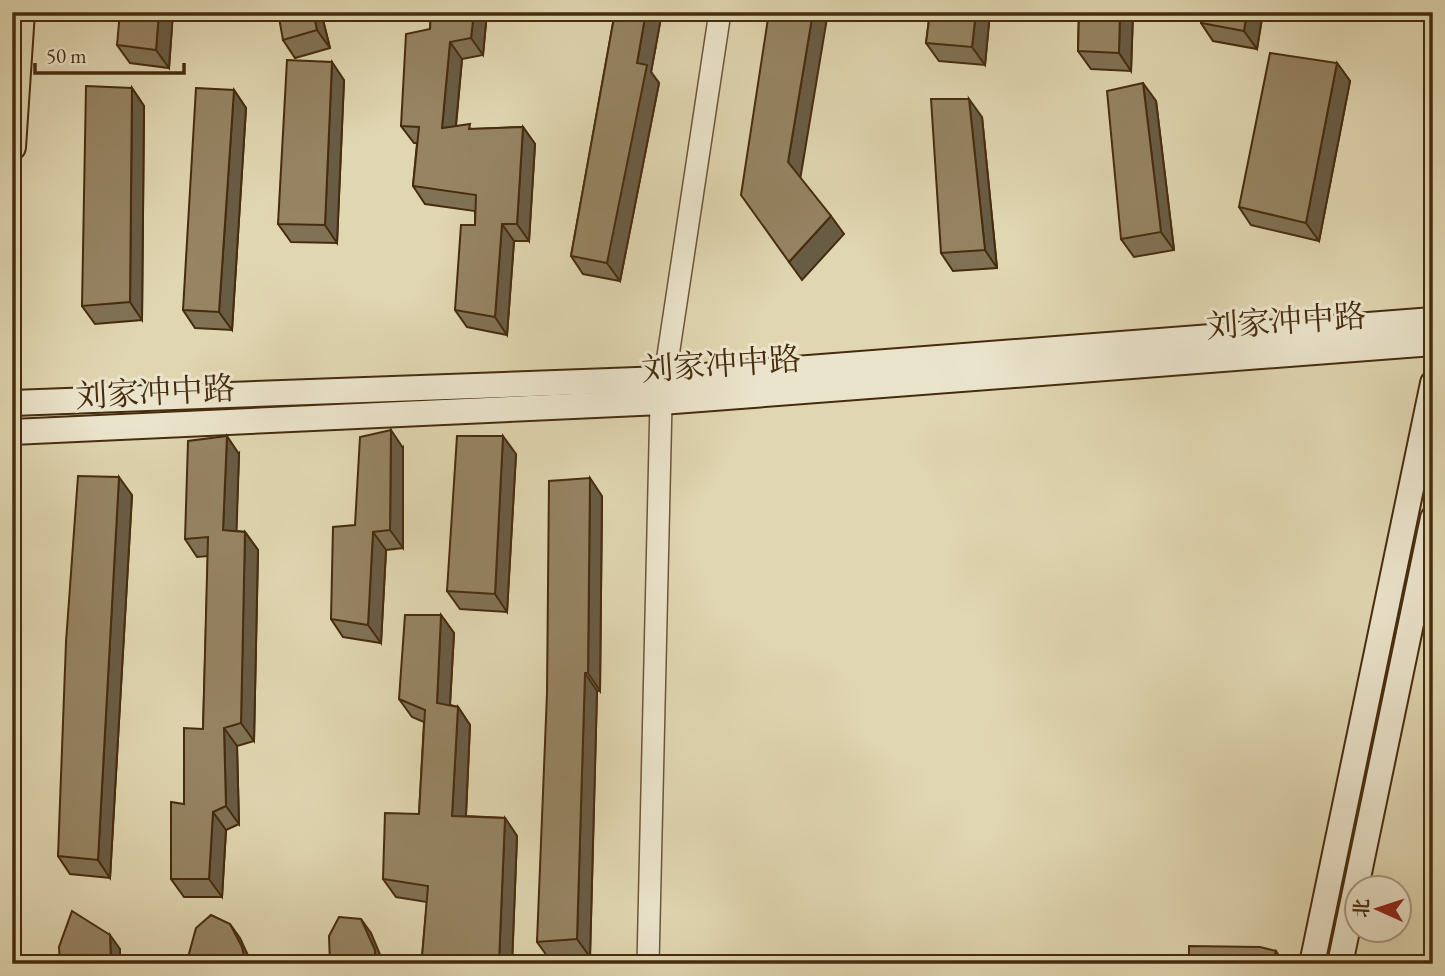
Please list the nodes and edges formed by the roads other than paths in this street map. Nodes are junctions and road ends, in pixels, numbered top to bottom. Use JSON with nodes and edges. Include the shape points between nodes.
{"nodes":[{"id":1,"x":21,"y":12,"type":"edge"},
{"id":2,"x":720,"y":12,"type":"edge"},
{"id":3,"x":12,"y":147,"type":"edge"},
{"id":4,"x":1433,"y":320,"type":"edge"},
{"id":5,"x":1433,"y":343,"type":"edge"},
{"id":6,"x":1433,"y":383,"type":"edge"},
{"id":7,"x":663,"y":391,"type":"junction"},
{"id":8,"x":12,"y":403,"type":"edge"},
{"id":9,"x":12,"y":432,"type":"edge"},
{"id":10,"x":1433,"y":518,"type":"edge"},
{"id":11,"x":649,"y":964,"type":"edge"},
{"id":12,"x":1312,"y":964,"type":"edge"},
{"id":13,"x":1340,"y":964,"type":"edge"}],
"edges":[{"from":1,"to":3,"type":"main road"},
{"from":2,"to":7,"type":"street"},
{"from":4,"to":7,"type":"main road","name":"刘家冲中路"},
{"from":5,"to":7,"type":"main road","name":"刘家冲中路"},
{"from":6,"to":12,"type":"main road"},
{"from":7,"to":8,"type":"main road","name":"刘家冲中路"},
{"from":7,"to":9,"type":"main road","name":"刘家冲中路"},
{"from":7,"to":11,"type":"street"},
{"from":10,"to":13,"type":"main road"}]}
